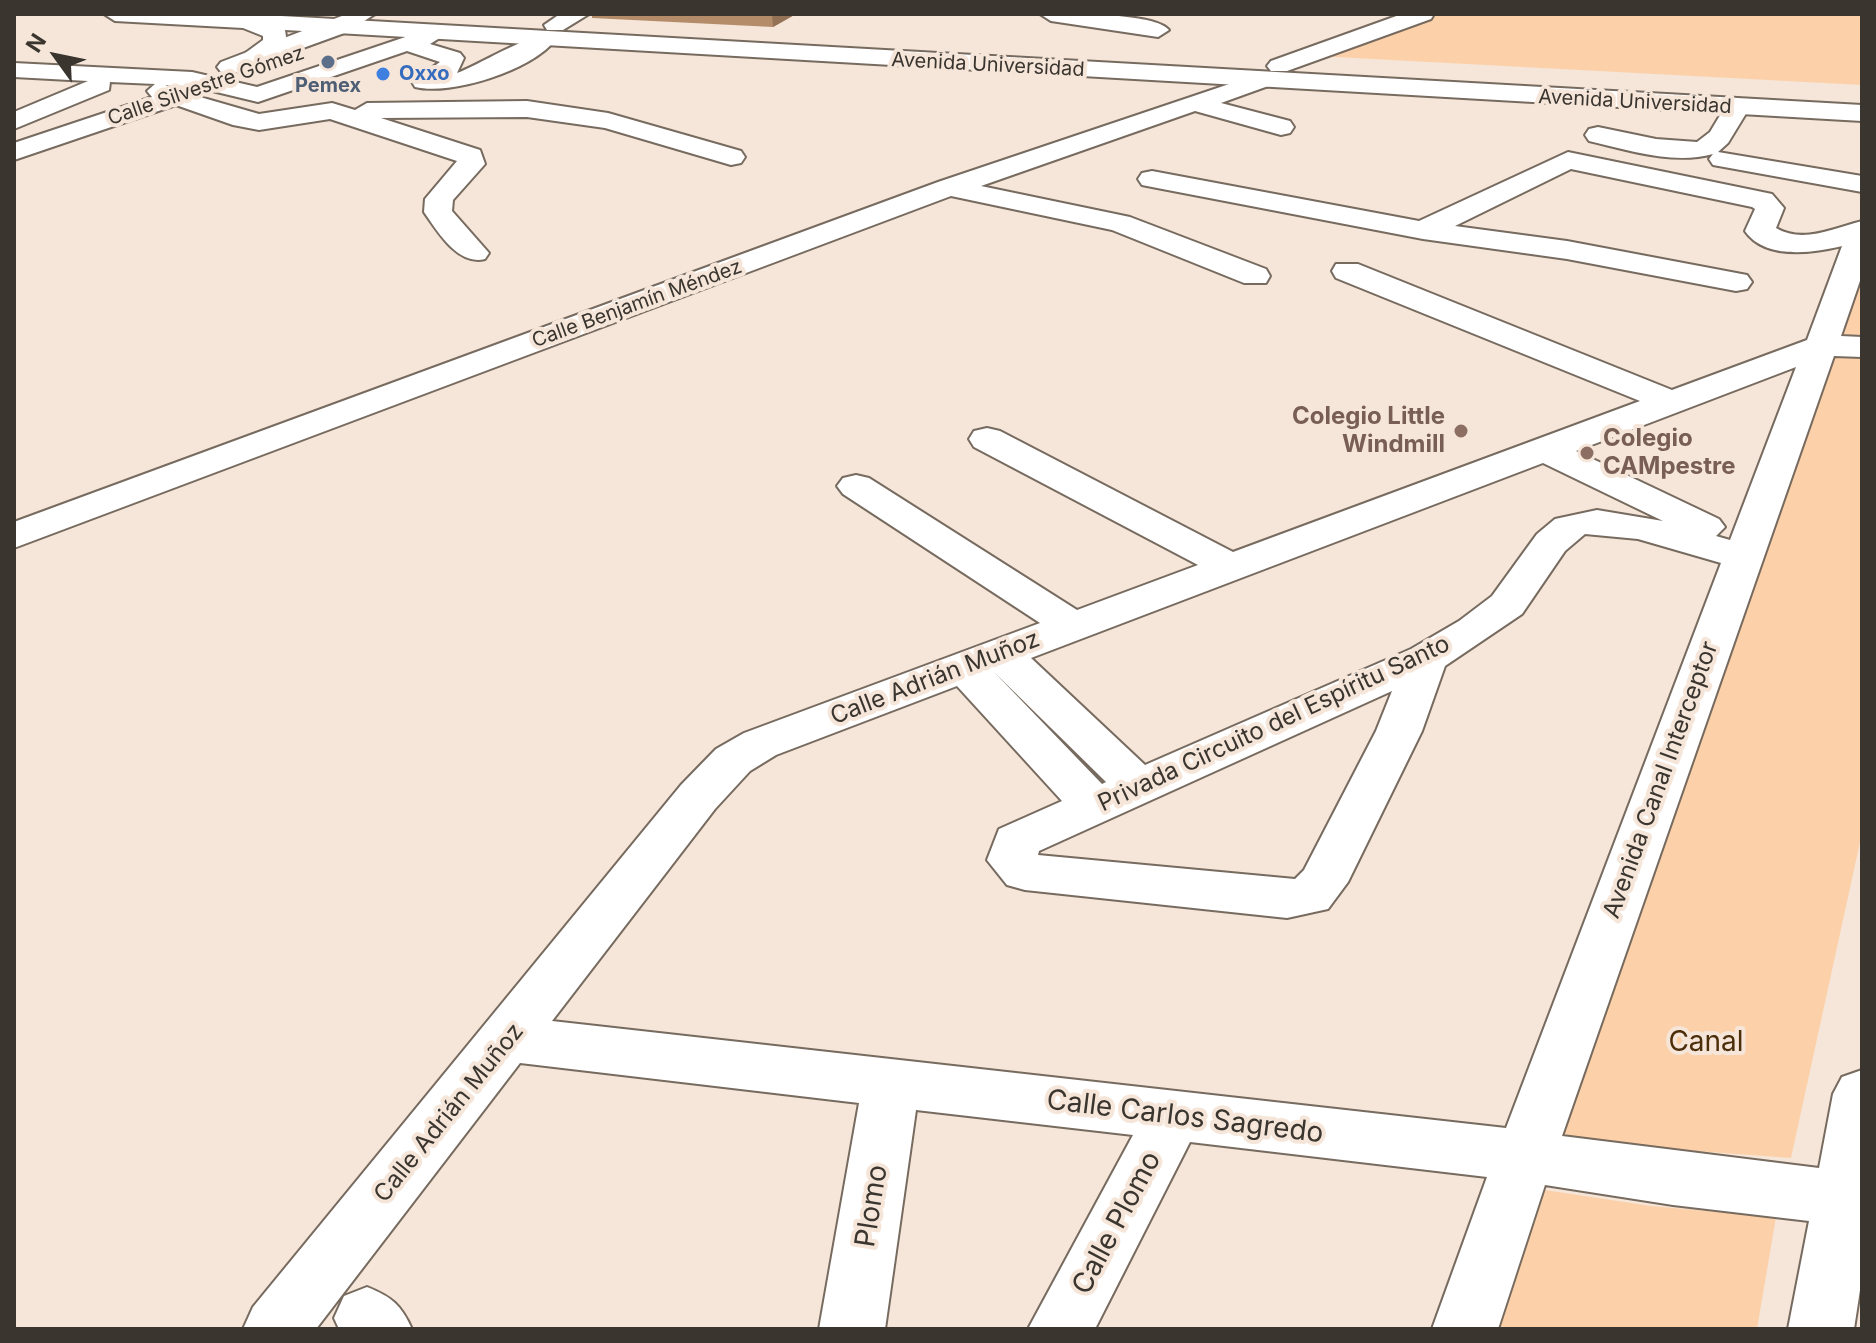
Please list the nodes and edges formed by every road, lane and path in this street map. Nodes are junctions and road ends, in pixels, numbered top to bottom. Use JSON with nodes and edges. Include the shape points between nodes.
{"nodes":[{"id":1,"x":115,"y":14,"type":"edge"},
{"id":2,"x":578,"y":14,"type":"edge"},
{"id":3,"x":1051,"y":14,"type":"edge"},
{"id":4,"x":1178,"y":14,"type":"edge"},
{"id":5,"x":1423,"y":14,"type":"edge"},
{"id":6,"x":246,"y":21,"type":"junction"},
{"id":7,"x":382,"y":28,"type":"edge"},
{"id":8,"x":1158,"y":30,"type":"junction"},
{"id":9,"x":549,"y":32,"type":"junction"},
{"id":10,"x":341,"y":34,"type":"junction"},
{"id":11,"x":435,"y":34,"type":"junction"},
{"id":12,"x":501,"y":50,"type":"dead end"},
{"id":13,"x":1126,"y":56,"type":"junction"},
{"id":14,"x":452,"y":58,"type":"junction"},
{"id":15,"x":245,"y":62,"type":"junction"},
{"id":16,"x":14,"y":70,"type":"edge"},
{"id":17,"x":1270,"y":73,"type":"junction"},
{"id":18,"x":1313,"y":83,"type":"junction"},
{"id":19,"x":100,"y":85,"type":"dead end"},
{"id":20,"x":186,"y":87,"type":"junction"},
{"id":21,"x":1860,"y":100,"type":"edge"},
{"id":22,"x":1197,"y":104,"type":"junction"},
{"id":23,"x":1737,"y":107,"type":"junction"},
{"id":24,"x":332,"y":111,"type":"junction"},
{"id":25,"x":1817,"y":111,"type":"junction"},
{"id":26,"x":1236,"y":115,"type":"junction"},
{"id":27,"x":1862,"y":122,"type":"edge"},
{"id":28,"x":15,"y":126,"type":"edge"},
{"id":29,"x":1281,"y":127,"type":"dead end"},
{"id":30,"x":1566,"y":129,"type":"dead end"},
{"id":31,"x":54,"y":132,"type":"junction"},
{"id":32,"x":14,"y":152,"type":"edge"},
{"id":33,"x":731,"y":157,"type":"dead end"},
{"id":34,"x":1723,"y":159,"type":"dead end"},
{"id":35,"x":1152,"y":179,"type":"dead end"},
{"id":36,"x":1862,"y":184,"type":"edge"},
{"id":37,"x":948,"y":188,"type":"junction"},
{"id":38,"x":1423,"y":230,"type":"junction"},
{"id":39,"x":1759,"y":244,"type":"junction"},
{"id":40,"x":1840,"y":252,"type":"edge"},
{"id":41,"x":474,"y":253,"type":"dead end"},
{"id":42,"x":1347,"y":271,"type":"dead end"},
{"id":43,"x":1255,"y":276,"type":"dead end"},
{"id":44,"x":1842,"y":346,"type":"edge"},
{"id":45,"x":1674,"y":403,"type":"junction"},
{"id":46,"x":987,"y":439,"type":"dead end"},
{"id":47,"x":1541,"y":448,"type":"junction"},
{"id":48,"x":856,"y":486,"type":"dead end"},
{"id":49,"x":14,"y":536,"type":"edge"},
{"id":50,"x":1744,"y":552,"type":"junction"},
{"id":51,"x":1230,"y":566,"type":"junction"},
{"id":52,"x":1073,"y":626,"type":"junction"},
{"id":53,"x":1426,"y":659,"type":"junction"},
{"id":54,"x":982,"y":660,"type":"junction"},
{"id":55,"x":1139,"y":787,"type":"junction"},
{"id":56,"x":1095,"y":807,"type":"junction"},
{"id":57,"x":508,"y":1039,"type":"junction"},
{"id":58,"x":891,"y":1083,"type":"junction"},
{"id":59,"x":1862,"y":1094,"type":"edge"},
{"id":60,"x":1174,"y":1116,"type":"junction"},
{"id":61,"x":1525,"y":1156,"type":"junction"},
{"id":62,"x":1852,"y":1200,"type":"edge"},
{"id":63,"x":276,"y":1329,"type":"edge"},
{"id":64,"x":852,"y":1329,"type":"edge"},
{"id":65,"x":1061,"y":1329,"type":"edge"},
{"id":66,"x":1465,"y":1329,"type":"edge"},
{"id":67,"x":1821,"y":1329,"type":"edge"}],
"edges":[{"from":1,"to":6,"type":"street"},
{"from":2,"to":9,"type":"street"},
{"from":3,"to":8,"type":"street"},
{"from":4,"to":8,"type":"street"},
{"from":5,"to":17,"type":"street","name":"Calle Benjamín Méndez"},
{"from":6,"to":10,"type":"street"},
{"from":6,"to":15,"type":"street","via":[[275,33],[275,43]]},
{"from":7,"to":9,"type":"street","name":"Avenida Universidad"},
{"from":7,"to":10,"type":"street","name":"Calle Silvestre Gómez"},
{"from":7,"to":11,"type":"street"},
{"from":7,"to":11,"type":"street","name":"Avenida Universidad"},
{"from":7,"to":14,"type":"street"},
{"from":7,"to":20,"type":"street","via":[[258,95]]},
{"from":8,"to":13,"type":"street"},
{"from":9,"to":11,"type":"street","name":"Avenida Universidad"},
{"from":9,"to":13,"type":"street","name":"Avenida Universidad"},
{"from":9,"to":14,"type":"street","via":[[520,55],[450,82],[424,82],[451,66]]},
{"from":9,"to":17,"type":"street","name":"Avenida Universidad"},
{"from":10,"to":15,"type":"street","name":"Calle Silvestre Gómez"},
{"from":10,"to":20,"type":"street","name":"Calle Silvestre Gómez"},
{"from":12,"to":14,"type":"street"},
{"from":13,"to":17,"type":"street","name":"Avenida Universidad"},
{"from":15,"to":20,"type":"street","name":"Calle Silvestre Gómez"},
{"from":16,"to":20,"type":"street"},
{"from":17,"to":18,"type":"street","name":"Avenida Universidad"},
{"from":17,"to":21,"type":"street","name":"Avenida Universidad"},
{"from":17,"to":22,"type":"street","name":"Calle Benjamín Méndez"},
{"from":18,"to":23,"type":"street","name":"Avenida Universidad"},
{"from":18,"to":26,"type":"street"},
{"from":19,"to":28,"type":"street","via":[[49,105]]},
{"from":20,"to":24,"type":"street","via":[[242,120]]},
{"from":20,"to":31,"type":"street","name":"Calle Silvestre Gómez"},
{"from":21,"to":25,"type":"street","name":"Avenida Universidad"},
{"from":22,"to":26,"type":"street"},
{"from":22,"to":37,"type":"street","name":"Calle Benjamín Méndez"},
{"from":23,"to":25,"type":"street","name":"Avenida Universidad"},
{"from":23,"to":30,"type":"street","via":[[1713,144],[1699,150]]},
{"from":24,"to":33,"type":"street","via":[[527,109],[608,121]]},
{"from":24,"to":41,"type":"street","via":[[470,156],[471,164],[439,199],[438,212]]},
{"from":25,"to":27,"type":"street"},
{"from":26,"to":29,"type":"street"},
{"from":28,"to":31,"type":"street"},
{"from":31,"to":32,"type":"street","name":"Calle Silvestre Gómez"},
{"from":34,"to":36,"type":"street"},
{"from":35,"to":38,"type":"street"},
{"from":37,"to":43,"type":"street","via":[[1120,223]]},
{"from":37,"to":49,"type":"street","name":"Calle Benjamín Méndez"},
{"from":38,"to":39,"type":"street","via":[[1567,250],[1731,294]]},
{"from":38,"to":39,"type":"street","via":[[1568,160],[1762,200],[1770,208]]},
{"from":39,"to":40,"type":"street","via":[[1785,255]]},
{"from":40,"to":44,"type":"street","name":"Avenida Canal Interceptor"},
{"from":42,"to":45,"type":"street"},
{"from":44,"to":45,"type":"street","name":"Calle Adrián Muñoz"},
{"from":44,"to":50,"type":"street","name":"Avenida Canal Interceptor"},
{"from":45,"to":47,"type":"street","name":"Calle Adrián Muñoz"},
{"from":46,"to":51,"type":"street"},
{"from":47,"to":50,"type":"street"},
{"from":47,"to":51,"type":"street","name":"Calle Adrián Muñoz"},
{"from":48,"to":52,"type":"street"},
{"from":50,"to":53,"type":"street","name":"Privada Circuito del Espíritu Santo","via":[[1611,524],[1579,523],[1557,534],[1514,597]]},
{"from":50,"to":61,"type":"street","name":"Avenida Canal Interceptor"},
{"from":51,"to":52,"type":"street","name":"Calle Adrián Muñoz"},
{"from":52,"to":54,"type":"street","name":"Calle Adrián Muñoz"},
{"from":53,"to":55,"type":"street","name":"Privada Circuito del Espíritu Santo"},
{"from":53,"to":56,"type":"street","name":"Privada Circuito del Espíritu Santo","via":[[1399,731],[1323,882],[1310,896],[1287,899],[1025,872],[1012,860],[1017,841]]},
{"from":54,"to":55,"type":"street"},
{"from":54,"to":56,"type":"street"},
{"from":54,"to":57,"type":"street","name":"Calle Adrián Muñoz","via":[[760,744],[733,760],[698,797]]},
{"from":55,"to":56,"type":"street","name":"Privada Circuito del Espíritu Santo"},
{"from":57,"to":58,"type":"street","name":"Calle Carlos Sagredo"},
{"from":57,"to":63,"type":"street","name":"Calle Adrián Muñoz"},
{"from":58,"to":60,"type":"street","name":"Calle Carlos Sagredo"},
{"from":58,"to":64,"type":"street","name":"Plomo"},
{"from":59,"to":62,"type":"street"},
{"from":60,"to":61,"type":"street","name":"Calle Carlos Sagredo"},
{"from":60,"to":65,"type":"street","name":"Calle Plomo"},
{"from":61,"to":62,"type":"street","name":"Calle Carlos Sagredo"},
{"from":61,"to":66,"type":"street","name":"Avenida Canal Interceptor"},
{"from":62,"to":67,"type":"street"}]}
